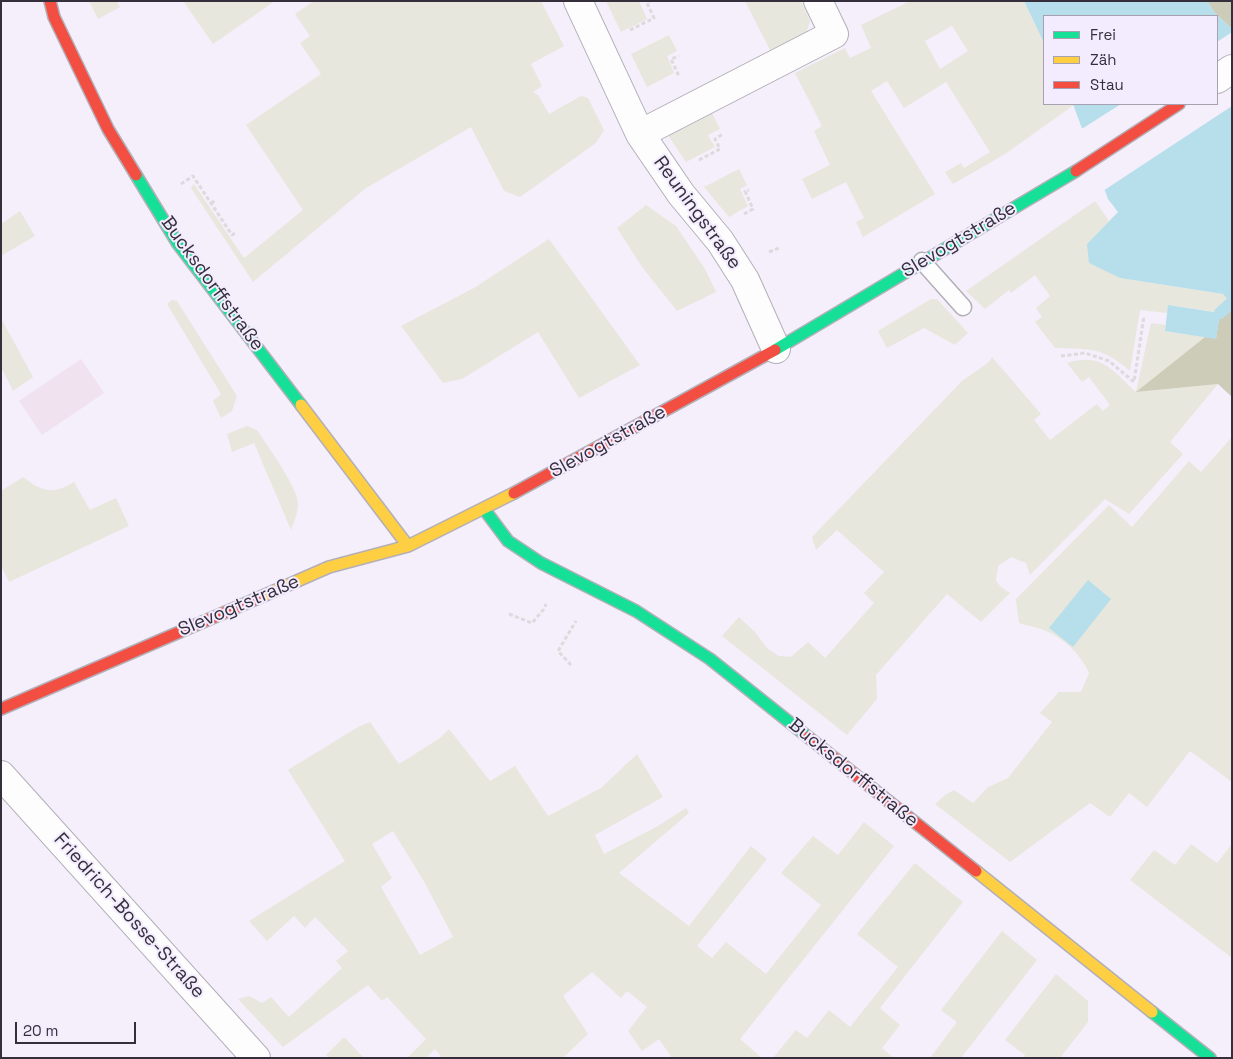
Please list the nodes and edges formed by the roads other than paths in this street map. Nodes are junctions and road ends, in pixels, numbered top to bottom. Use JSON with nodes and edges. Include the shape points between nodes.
{"nodes":[{"id":1,"x":50,"y":1,"type":"edge"},
{"id":2,"x":578,"y":1,"type":"edge"},
{"id":3,"x":818,"y":1,"type":"edge"},
{"id":4,"x":1232,"y":69,"type":"edge"},
{"id":5,"x":1218,"y":78,"type":"edge"},
{"id":6,"x":1177,"y":105,"type":"edge"},
{"id":7,"x":640,"y":134,"type":"junction"},
{"id":8,"x":922,"y":261,"type":"junction"},
{"id":9,"x":963,"y":307,"type":"dead end"},
{"id":10,"x":776,"y":350,"type":"junction"},
{"id":11,"x":484,"y":510,"type":"junction"},
{"id":12,"x":408,"y":546,"type":"junction"},
{"id":13,"x":1,"y":709,"type":"edge"},
{"id":14,"x":1,"y":775,"type":"edge"},
{"id":15,"x":256,"y":1058,"type":"edge"},
{"id":16,"x":1210,"y":1058,"type":"edge"}],
"edges":[{"from":1,"to":12,"type":"street","name":"Bucksdorffstraße","via":[[54,17],[108,129],[178,244]]},
{"from":2,"to":7,"type":"street","name":"Reuningstraße"},
{"from":3,"to":7,"type":"street","via":[[834,34]]},
{"from":4,"to":5,"type":"street"},
{"from":6,"to":8,"type":"street","name":"Slevogtstraße","via":[[1085,166]]},
{"from":7,"to":10,"type":"street","name":"Reuningstraße","via":[[681,194],[725,248],[744,280]]},
{"from":8,"to":9,"type":"lane"},
{"from":8,"to":10,"type":"street","name":"Slevogtstraße"},
{"from":10,"to":11,"type":"street","name":"Slevogtstraße"},
{"from":11,"to":12,"type":"street","name":"Slevogtstraße"},
{"from":11,"to":16,"type":"street","name":"Bucksdorffstraße","via":[[508,541],[541,563],[636,611],[710,659]]},
{"from":12,"to":13,"type":"street","name":"Slevogtstraße","via":[[329,567]]},
{"from":14,"to":15,"type":"street","name":"Friedrich-Bosse-Straße"}]}
